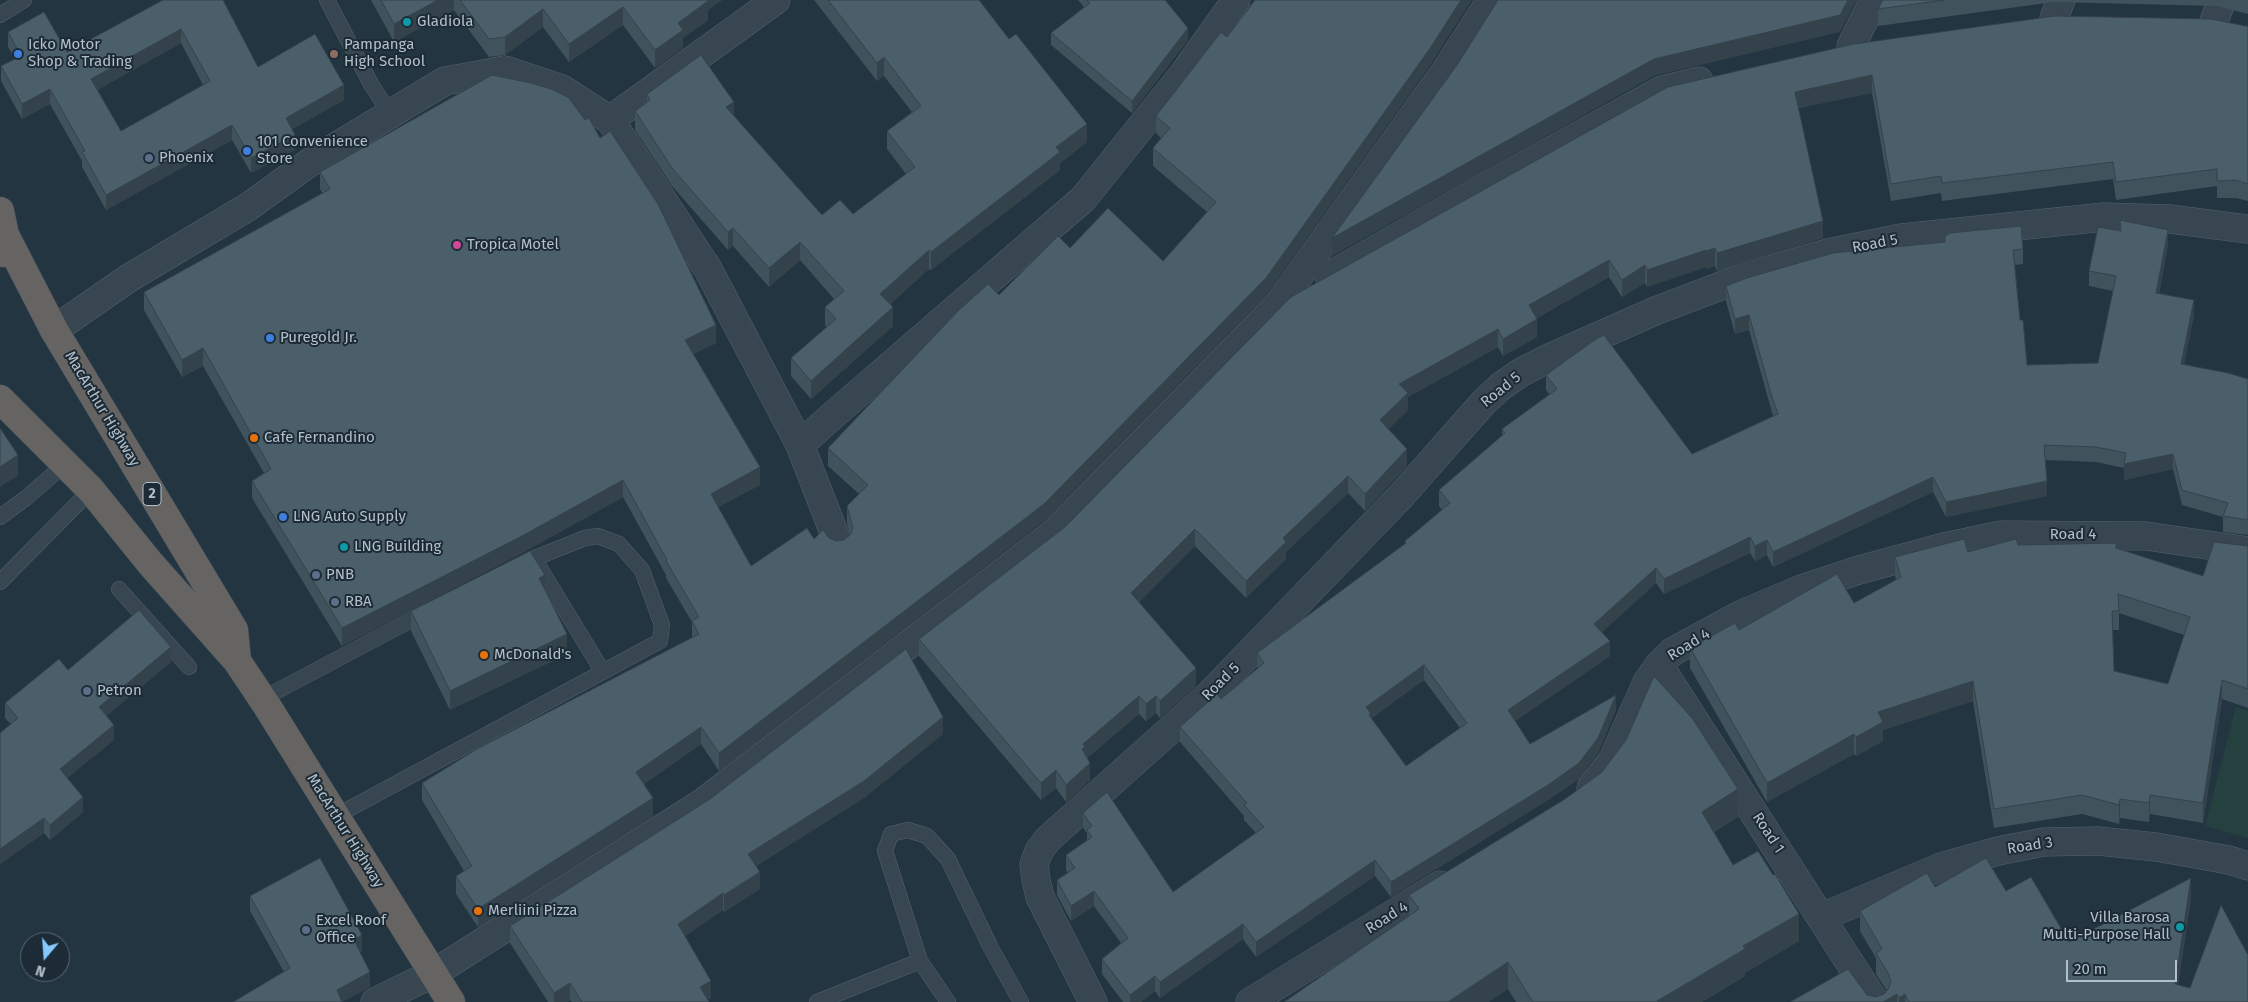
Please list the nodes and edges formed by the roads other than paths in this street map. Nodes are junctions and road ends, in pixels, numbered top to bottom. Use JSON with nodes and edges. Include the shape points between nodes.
{"nodes":[{"id":1,"x":24,"y":0,"type":"edge"},
{"id":2,"x":327,"y":0,"type":"edge"},
{"id":3,"x":776,"y":0,"type":"edge"},
{"id":4,"x":1236,"y":0,"type":"edge"},
{"id":5,"x":1491,"y":0,"type":"edge"},
{"id":6,"x":1874,"y":0,"type":"edge"},
{"id":7,"x":2057,"y":9,"type":"edge"},
{"id":8,"x":0,"y":15,"type":"edge"},
{"id":9,"x":2225,"y":16,"type":"edge"},
{"id":10,"x":2082,"y":18,"type":"edge"},
{"id":11,"x":2187,"y":20,"type":"edge"},
{"id":12,"x":2026,"y":22,"type":"edge"},
{"id":13,"x":1878,"y":42,"type":"edge"},
{"id":14,"x":1851,"y":46,"type":"junction"},
{"id":15,"x":1823,"y":52,"type":"edge"},
{"id":16,"x":1719,"y":77,"type":"edge"},
{"id":17,"x":391,"y":115,"type":"junction"},
{"id":18,"x":610,"y":120,"type":"junction"},
{"id":19,"x":2,"y":223,"type":"edge"},
{"id":20,"x":2248,"y":229,"type":"edge"},
{"id":21,"x":0,"y":264,"type":"edge"},
{"id":22,"x":1278,"y":305,"type":"junction"},
{"id":23,"x":54,"y":330,"type":"junction"},
{"id":24,"x":0,"y":399,"type":"edge"},
{"id":25,"x":800,"y":446,"type":"junction"},
{"id":26,"x":65,"y":464,"type":"junction"},
{"id":27,"x":91,"y":490,"type":"junction"},
{"id":28,"x":0,"y":517,"type":"edge"},
{"id":29,"x":838,"y":543,"type":"edge"},
{"id":30,"x":2248,"y":551,"type":"edge"},
{"id":31,"x":530,"y":560,"type":"junction"},
{"id":32,"x":513,"y":568,"type":"edge"},
{"id":33,"x":0,"y":582,"type":"edge"},
{"id":34,"x":119,"y":589,"type":"dead end"},
{"id":35,"x":444,"y":603,"type":"edge"},
{"id":36,"x":237,"y":661,"type":"junction"},
{"id":37,"x":1659,"y":665,"type":"junction"},
{"id":38,"x":189,"y":667,"type":"dead end"},
{"id":39,"x":603,"y":672,"type":"junction"},
{"id":40,"x":262,"y":699,"type":"junction"},
{"id":41,"x":1573,"y":802,"type":"edge"},
{"id":42,"x":336,"y":816,"type":"junction"},
{"id":43,"x":2248,"y":866,"type":"edge"},
{"id":44,"x":1462,"y":872,"type":"edge"},
{"id":45,"x":1822,"y":917,"type":"junction"},
{"id":46,"x":920,"y":961,"type":"junction"},
{"id":47,"x":434,"y":973,"type":"junction"},
{"id":48,"x":375,"y":1002,"type":"edge"},
{"id":49,"x":451,"y":1002,"type":"edge"},
{"id":50,"x":817,"y":1002,"type":"edge"},
{"id":51,"x":948,"y":1002,"type":"edge"},
{"id":52,"x":1022,"y":1002,"type":"edge"},
{"id":53,"x":1093,"y":1002,"type":"edge"},
{"id":54,"x":1250,"y":1002,"type":"edge"},
{"id":55,"x":1875,"y":1002,"type":"edge"}],
"edges":[{"from":1,"to":8,"type":"lane"},
{"from":2,"to":17,"type":"lane"},
{"from":3,"to":18,"type":"street"},
{"from":4,"to":25,"type":"street","via":[[1185,72],[1083,199]]},
{"from":5,"to":22,"type":"street","via":[[1444,73]]},
{"from":6,"to":14,"type":"street"},
{"from":7,"to":10,"type":"street"},
{"from":7,"to":12,"type":"street"},
{"from":9,"to":11,"type":"street"},
{"from":13,"to":14,"type":"street"},
{"from":14,"to":15,"type":"street"},
{"from":16,"to":22,"type":"street","via":[[1662,90]]},
{"from":17,"to":18,"type":"street","via":[[445,81],[505,70],[562,89]]},
{"from":17,"to":23,"type":"street","via":[[309,163],[248,207],[129,278]]},
{"from":18,"to":25,"type":"street","via":[[708,269]]},
{"from":19,"to":21,"type":"highway","name":"MacArthur Highway","number":"2"},
{"from":19,"to":23,"type":"highway","name":"MacArthur Highway","number":"2"},
{"from":20,"to":53,"type":"street","name":"Road 5","via":[[2170,219],[2104,217],[1902,238],[1828,253],[1742,278],[1655,311],[1520,373],[1483,403],[1401,496],[1208,696],[1048,839],[1034,864],[1040,897]]},
{"from":22,"to":47,"type":"street","via":[[1054,533],[702,803]]},
{"from":23,"to":36,"type":"highway","name":"MacArthur Highway","number":"2","via":[[234,630]]},
{"from":24,"to":26,"type":"highway","name":"MacArthur Highway","number":"2"},
{"from":25,"to":29,"type":"street"},
{"from":26,"to":27,"type":"highway","name":"MacArthur Highway","number":"2"},
{"from":26,"to":28,"type":"lane"},
{"from":27,"to":33,"type":"lane"},
{"from":27,"to":36,"type":"highway","name":"MacArthur Highway","number":"2","via":[[150,563]]},
{"from":30,"to":37,"type":"street","name":"Road 4","via":[[2146,536],[2001,536],[1944,547],[1801,589],[1742,614],[1672,652]]},
{"from":31,"to":32,"type":"lane"},
{"from":31,"to":39,"type":"lane","via":[[536,562]]},
{"from":31,"to":39,"type":"lane","via":[[598,536],[619,544],[642,570],[662,625],[660,641]]},
{"from":34,"to":38,"type":"lane"},
{"from":35,"to":40,"type":"lane"},
{"from":36,"to":40,"type":"highway","name":"MacArthur Highway","number":"2"},
{"from":37,"to":41,"type":"street","name":"Road 4","via":[[1637,701],[1612,761],[1590,790]]},
{"from":37,"to":45,"type":"street","name":"Road 1"},
{"from":39,"to":42,"type":"lane"},
{"from":40,"to":42,"type":"highway","name":"MacArthur Highway","number":"2"},
{"from":42,"to":47,"type":"highway","name":"MacArthur Highway","number":"2"},
{"from":43,"to":45,"type":"street","name":"Road 3","via":[[2156,847],[2098,841],[2044,842],[1998,851],[1941,868]]},
{"from":44,"to":54,"type":"street","name":"Road 4"},
{"from":45,"to":55,"type":"street","name":"Road 1"},
{"from":46,"to":50,"type":"lane"},
{"from":46,"to":51,"type":"lane"},
{"from":46,"to":52,"type":"lane","via":[[885,851],[891,834],[908,830],[927,836],[948,858],[990,946]]},
{"from":47,"to":48,"type":"street"},
{"from":47,"to":49,"type":"highway","name":"MacArthur Highway","number":"2"}]}
